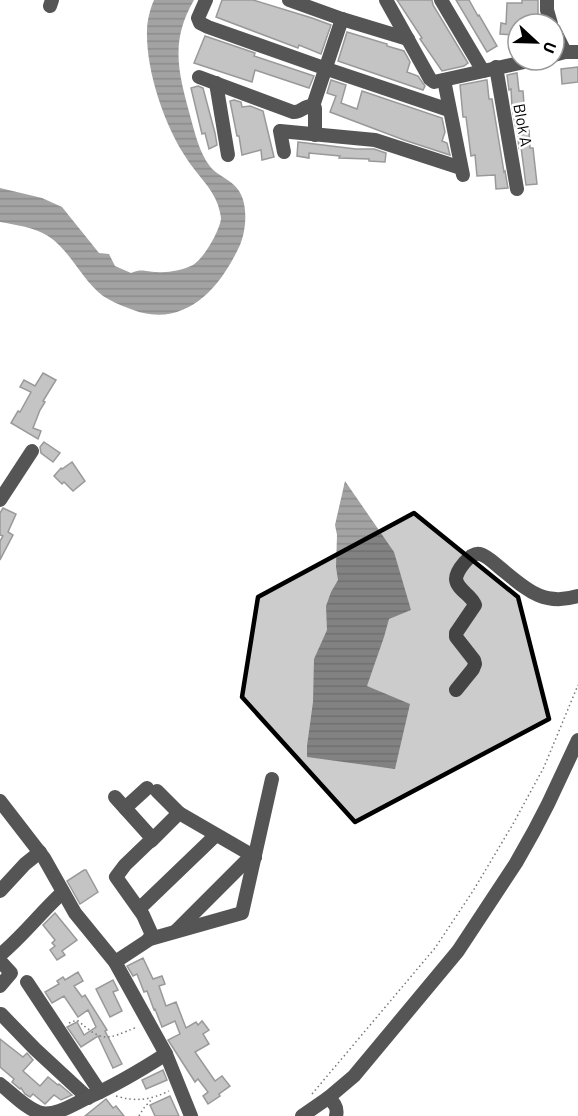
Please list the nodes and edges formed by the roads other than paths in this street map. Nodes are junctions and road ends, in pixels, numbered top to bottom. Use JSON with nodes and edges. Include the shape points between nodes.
{"nodes":[{"id":1,"x":206,"y":0,"type":"edge"},
{"id":2,"x":291,"y":0,"type":"edge"},
{"id":3,"x":386,"y":0,"type":"edge"},
{"id":4,"x":441,"y":0,"type":"edge"},
{"id":5,"x":342,"y":19,"type":"junction"},
{"id":6,"x":408,"y":39,"type":"junction"},
{"id":7,"x":506,"y":66,"type":"edge"},
{"id":8,"x":324,"y":68,"type":"junction"},
{"id":9,"x":490,"y":69,"type":"junction"},
{"id":10,"x":200,"y":78,"type":"dead end"},
{"id":11,"x":444,"y":80,"type":"junction"},
{"id":12,"x":216,"y":83,"type":"junction"},
{"id":13,"x":270,"y":104,"type":"junction"},
{"id":14,"x":313,"y":105,"type":"junction"},
{"id":15,"x":449,"y":110,"type":"junction"},
{"id":16,"x":280,"y":131,"type":"junction"},
{"id":17,"x":315,"y":135,"type":"junction"},
{"id":18,"x":284,"y":152,"type":"dead end"},
{"id":19,"x":228,"y":155,"type":"dead end"},
{"id":20,"x":517,"y":189,"type":"dead end"},
{"id":21,"x":32,"y":451,"type":"dead end"},
{"id":22,"x":0,"y":500,"type":"edge"},
{"id":23,"x":578,"y":597,"type":"edge"},
{"id":24,"x":456,"y":690,"type":"dead end"},
{"id":25,"x":578,"y":740,"type":"edge"},
{"id":26,"x":272,"y":779,"type":"dead end"},
{"id":27,"x":115,"y":797,"type":"dead end"},
{"id":28,"x":0,"y":801,"type":"edge"},
{"id":29,"x":125,"y":808,"type":"junction"},
{"id":30,"x":179,"y":813,"type":"junction"},
{"id":31,"x":216,"y":835,"type":"junction"},
{"id":32,"x":151,"y":841,"type":"junction"},
{"id":33,"x":39,"y":852,"type":"junction"},
{"id":34,"x":255,"y":857,"type":"junction"},
{"id":35,"x":0,"y":891,"type":"edge"},
{"id":36,"x":63,"y":892,"type":"junction"},
{"id":37,"x":139,"y":909,"type":"junction"},
{"id":38,"x":175,"y":932,"type":"junction"},
{"id":39,"x":150,"y":939,"type":"junction"},
{"id":40,"x":0,"y":955,"type":"edge"},
{"id":41,"x":0,"y":961,"type":"edge"},
{"id":42,"x":115,"y":962,"type":"junction"},
{"id":43,"x":27,"y":982,"type":"dead end"},
{"id":44,"x":0,"y":986,"type":"edge"},
{"id":45,"x":1,"y":1014,"type":"edge"},
{"id":46,"x":166,"y":1054,"type":"junction"},
{"id":47,"x":0,"y":1084,"type":"edge"},
{"id":48,"x":94,"y":1095,"type":"junction"},
{"id":49,"x":328,"y":1098,"type":"junction"},
{"id":50,"x":78,"y":1111,"type":"edge"},
{"id":51,"x":191,"y":1116,"type":"edge"},
{"id":52,"x":302,"y":1116,"type":"edge"},
{"id":53,"x":336,"y":1116,"type":"edge"}],
"edges":[{"from":1,"to":8,"type":"street","via":[[198,18],[200,23]]},
{"from":2,"to":5,"type":"street"},
{"from":3,"to":6,"type":"street"},
{"from":4,"to":9,"type":"street"},
{"from":5,"to":6,"type":"street"},
{"from":5,"to":8,"type":"street"},
{"from":6,"to":11,"type":"street","via":[[432,81]]},
{"from":7,"to":9,"type":"street"},
{"from":8,"to":14,"type":"street"},
{"from":8,"to":15,"type":"street"},
{"from":9,"to":11,"type":"street"},
{"from":9,"to":20,"type":"street","name":"Blok A"},
{"from":10,"to":12,"type":"street"},
{"from":11,"to":15,"type":"street"},
{"from":12,"to":13,"type":"street"},
{"from":12,"to":19,"type":"street"},
{"from":13,"to":14,"type":"street","via":[[296,112]]},
{"from":13,"to":16,"type":"street"},
{"from":14,"to":17,"type":"street"},
{"from":15,"to":17,"type":"street","via":[[462,172],[375,140]]},
{"from":16,"to":17,"type":"street"},
{"from":16,"to":18,"type":"street"},
{"from":21,"to":22,"type":"street"},
{"from":23,"to":24,"type":"street","via":[[542,597],[488,558],[478,553],[472,555],[456,580],[475,605],[456,637],[475,664]]},
{"from":25,"to":49,"type":"street","via":[[516,863],[463,943],[354,1076]]},
{"from":26,"to":34,"type":"street"},
{"from":27,"to":29,"type":"street"},
{"from":28,"to":33,"type":"street"},
{"from":29,"to":30,"type":"street","via":[[152,790]]},
{"from":29,"to":32,"type":"street"},
{"from":30,"to":31,"type":"street"},
{"from":30,"to":32,"type":"street"},
{"from":31,"to":34,"type":"street"},
{"from":31,"to":37,"type":"street"},
{"from":32,"to":37,"type":"street","via":[[116,876]]},
{"from":33,"to":35,"type":"street"},
{"from":33,"to":36,"type":"street"},
{"from":34,"to":38,"type":"street","via":[[246,861]]},
{"from":34,"to":38,"type":"street","via":[[242,913]]},
{"from":36,"to":40,"type":"street"},
{"from":36,"to":42,"type":"street"},
{"from":37,"to":39,"type":"street","via":[[152,933]]},
{"from":38,"to":39,"type":"street"},
{"from":39,"to":42,"type":"street"},
{"from":41,"to":44,"type":"street","via":[[11,972]]},
{"from":42,"to":46,"type":"street"},
{"from":43,"to":48,"type":"street"},
{"from":45,"to":48,"type":"street","via":[[35,1049]]},
{"from":46,"to":48,"type":"street"},
{"from":46,"to":51,"type":"street"},
{"from":47,"to":50,"type":"street","via":[[39,1112]]},
{"from":48,"to":50,"type":"street"},
{"from":49,"to":52,"type":"street"},
{"from":49,"to":53,"type":"street","via":[[337,1109]]}]}
